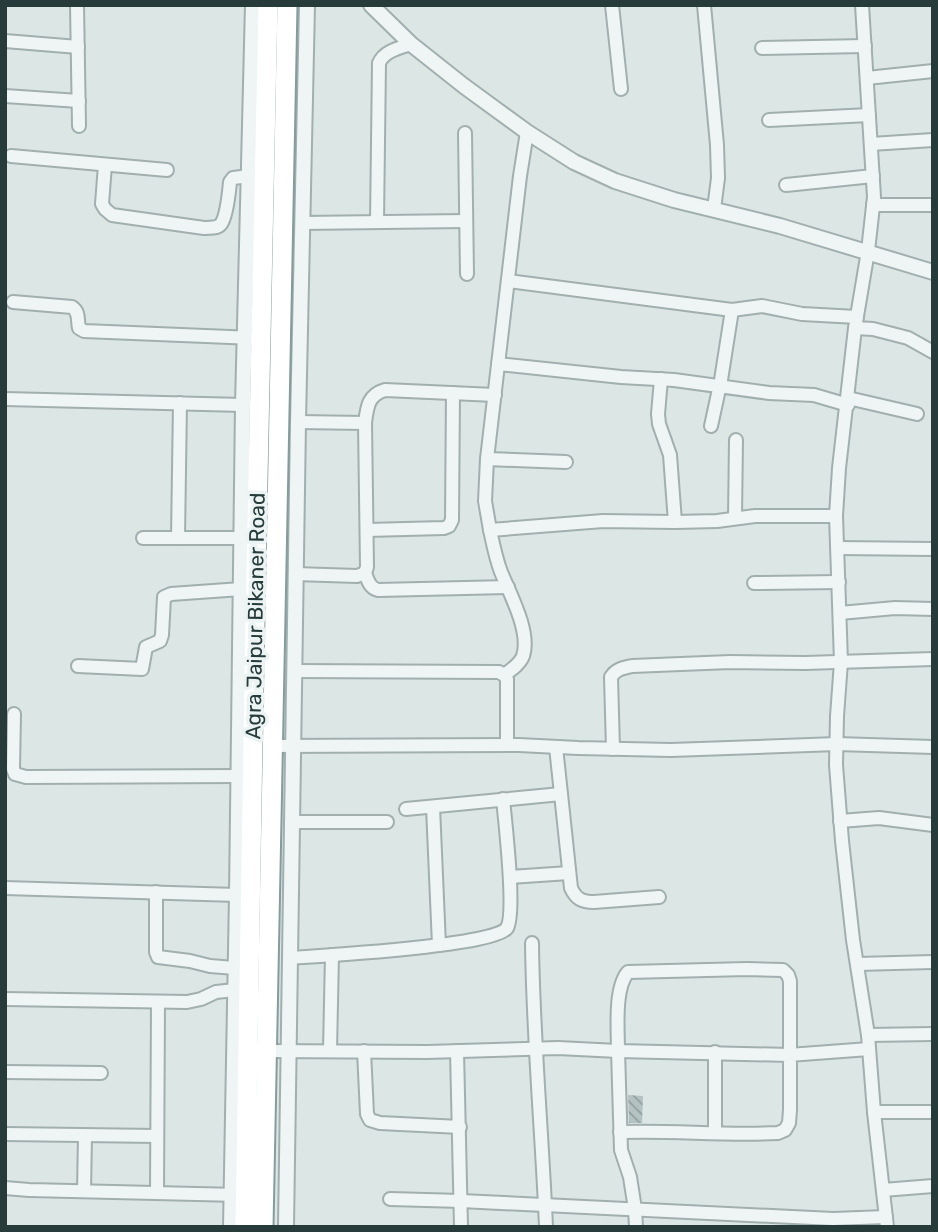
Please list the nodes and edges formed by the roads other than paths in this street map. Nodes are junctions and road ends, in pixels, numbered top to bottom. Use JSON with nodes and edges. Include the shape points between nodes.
{"nodes":[{"id":1,"x":77,"y":5,"type":"edge"},
{"id":2,"x":253,"y":5,"type":"edge"},
{"id":3,"x":268,"y":5,"type":"edge"},
{"id":4,"x":287,"y":5,"type":"edge"},
{"id":5,"x":307,"y":5,"type":"edge"},
{"id":6,"x":371,"y":5,"type":"edge"},
{"id":7,"x":612,"y":5,"type":"edge"},
{"id":8,"x":704,"y":5,"type":"edge"},
{"id":9,"x":862,"y":5,"type":"edge"},
{"id":10,"x":5,"y":41,"type":"edge"},
{"id":11,"x":411,"y":44,"type":"junction"},
{"id":12,"x":864,"y":46,"type":"junction"},
{"id":13,"x":78,"y":47,"type":"junction"},
{"id":14,"x":762,"y":48,"type":"dead end"},
{"id":15,"x":933,"y":71,"type":"edge"},
{"id":16,"x":867,"y":78,"type":"junction"},
{"id":17,"x":621,"y":89,"type":"dead end"},
{"id":18,"x":5,"y":96,"type":"edge"},
{"id":19,"x":79,"y":101,"type":"junction"},
{"id":20,"x":869,"y":115,"type":"junction"},
{"id":21,"x":769,"y":120,"type":"dead end"},
{"id":22,"x":79,"y":126,"type":"dead end"},
{"id":23,"x":527,"y":132,"type":"junction"},
{"id":24,"x":464,"y":133,"type":"dead end"},
{"id":25,"x":933,"y":140,"type":"edge"},
{"id":26,"x":871,"y":144,"type":"junction"},
{"id":27,"x":11,"y":156,"type":"dead end"},
{"id":28,"x":105,"y":165,"type":"junction"},
{"id":29,"x":167,"y":170,"type":"dead end"},
{"id":30,"x":250,"y":176,"type":"junction"},
{"id":31,"x":873,"y":176,"type":"junction"},
{"id":32,"x":786,"y":185,"type":"dead end"},
{"id":33,"x":873,"y":205,"type":"junction"},
{"id":34,"x":933,"y":205,"type":"edge"},
{"id":35,"x":714,"y":209,"type":"junction"},
{"id":36,"x":466,"y":221,"type":"junction"},
{"id":37,"x":377,"y":222,"type":"junction"},
{"id":38,"x":302,"y":223,"type":"junction"},
{"id":39,"x":867,"y":251,"type":"junction"},
{"id":40,"x":933,"y":272,"type":"edge"},
{"id":41,"x":467,"y":274,"type":"dead end"},
{"id":42,"x":508,"y":281,"type":"junction"},
{"id":43,"x":13,"y":302,"type":"dead end"},
{"id":44,"x":732,"y":310,"type":"junction"},
{"id":45,"x":856,"y":322,"type":"junction"},
{"id":46,"x":253,"y":338,"type":"junction"},
{"id":47,"x":933,"y":352,"type":"edge"},
{"id":48,"x":498,"y":364,"type":"junction"},
{"id":49,"x":661,"y":379,"type":"junction"},
{"id":50,"x":720,"y":386,"type":"junction"},
{"id":51,"x":453,"y":393,"type":"junction"},
{"id":52,"x":495,"y":395,"type":"junction"},
{"id":53,"x":5,"y":398,"type":"edge"},
{"id":54,"x":848,"y":402,"type":"junction"},
{"id":55,"x":180,"y":403,"type":"junction"},
{"id":56,"x":243,"y":405,"type":"junction"},
{"id":57,"x":917,"y":414,"type":"dead end"},
{"id":58,"x":298,"y":422,"type":"junction"},
{"id":59,"x":365,"y":423,"type":"junction"},
{"id":60,"x":711,"y":426,"type":"dead end"},
{"id":61,"x":736,"y":440,"type":"dead end"},
{"id":62,"x":487,"y":459,"type":"junction"},
{"id":63,"x":566,"y":462,"type":"dead end"},
{"id":64,"x":836,"y":516,"type":"junction"},
{"id":65,"x":735,"y":518,"type":"junction"},
{"id":66,"x":675,"y":522,"type":"junction"},
{"id":67,"x":367,"y":530,"type":"junction"},
{"id":68,"x":490,"y":530,"type":"junction"},
{"id":69,"x":143,"y":538,"type":"dead end"},
{"id":70,"x":178,"y":538,"type":"junction"},
{"id":71,"x":242,"y":538,"type":"junction"},
{"id":72,"x":838,"y":548,"type":"junction"},
{"id":73,"x":933,"y":549,"type":"edge"},
{"id":74,"x":295,"y":573,"type":"junction"},
{"id":75,"x":365,"y":573,"type":"junction"},
{"id":76,"x":839,"y":582,"type":"junction"},
{"id":77,"x":754,"y":583,"type":"dead end"},
{"id":78,"x":508,"y":587,"type":"junction"},
{"id":79,"x":241,"y":589,"type":"junction"},
{"id":80,"x":933,"y":609,"type":"edge"},
{"id":81,"x":840,"y":613,"type":"junction"},
{"id":82,"x":933,"y":659,"type":"edge"},
{"id":83,"x":841,"y":662,"type":"junction"},
{"id":84,"x":78,"y":666,"type":"dead end"},
{"id":85,"x":294,"y":671,"type":"junction"},
{"id":86,"x":504,"y":675,"type":"junction"},
{"id":87,"x":14,"y":714,"type":"dead end"},
{"id":88,"x":836,"y":744,"type":"junction"},
{"id":89,"x":292,"y":745,"type":"junction"},
{"id":90,"x":507,"y":745,"type":"junction"},
{"id":91,"x":272,"y":746,"type":"junction"},
{"id":92,"x":556,"y":747,"type":"junction"},
{"id":93,"x":933,"y":747,"type":"edge"},
{"id":94,"x":613,"y":749,"type":"junction"},
{"id":95,"x":238,"y":776,"type":"junction"},
{"id":96,"x":561,"y":794,"type":"junction"},
{"id":97,"x":503,"y":799,"type":"junction"},
{"id":98,"x":433,"y":807,"type":"junction"},
{"id":99,"x":406,"y":809,"type":"dead end"},
{"id":100,"x":840,"y":821,"type":"junction"},
{"id":101,"x":291,"y":822,"type":"junction"},
{"id":102,"x":387,"y":822,"type":"dead end"},
{"id":103,"x":933,"y":825,"type":"edge"},
{"id":104,"x":569,"y":873,"type":"junction"},
{"id":105,"x":510,"y":877,"type":"junction"},
{"id":106,"x":5,"y":888,"type":"edge"},
{"id":107,"x":156,"y":892,"type":"junction"},
{"id":108,"x":237,"y":895,"type":"junction"},
{"id":109,"x":659,"y":897,"type":"dead end"},
{"id":110,"x":532,"y":943,"type":"dead end"},
{"id":111,"x":439,"y":945,"type":"junction"},
{"id":112,"x":332,"y":955,"type":"junction"},
{"id":113,"x":289,"y":958,"type":"junction"},
{"id":114,"x":933,"y":962,"type":"edge"},
{"id":115,"x":857,"y":964,"type":"junction"},
{"id":116,"x":235,"y":968,"type":"junction"},
{"id":117,"x":235,"y":990,"type":"junction"},
{"id":118,"x":5,"y":999,"type":"edge"},
{"id":119,"x":158,"y":1002,"type":"junction"},
{"id":120,"x":933,"y":1034,"type":"edge"},
{"id":121,"x":868,"y":1035,"type":"junction"},
{"id":122,"x":535,"y":1049,"type":"junction"},
{"id":123,"x":869,"y":1049,"type":"junction"},
{"id":124,"x":267,"y":1051,"type":"junction"},
{"id":125,"x":330,"y":1051,"type":"junction"},
{"id":126,"x":364,"y":1051,"type":"junction"},
{"id":127,"x":457,"y":1051,"type":"junction"},
{"id":128,"x":618,"y":1051,"type":"junction"},
{"id":129,"x":289,"y":1052,"type":"junction"},
{"id":130,"x":715,"y":1052,"type":"junction"},
{"id":131,"x":789,"y":1055,"type":"junction"},
{"id":132,"x":5,"y":1072,"type":"edge"},
{"id":133,"x":101,"y":1073,"type":"dead end"},
{"id":134,"x":874,"y":1112,"type":"junction"},
{"id":135,"x":933,"y":1112,"type":"edge"},
{"id":136,"x":460,"y":1127,"type":"junction"},
{"id":137,"x":620,"y":1132,"type":"junction"},
{"id":138,"x":715,"y":1133,"type":"junction"},
{"id":139,"x":5,"y":1134,"type":"edge"},
{"id":140,"x":85,"y":1136,"type":"junction"},
{"id":141,"x":157,"y":1136,"type":"junction"},
{"id":142,"x":933,"y":1186,"type":"edge"},
{"id":143,"x":5,"y":1188,"type":"edge"},
{"id":144,"x":883,"y":1190,"type":"junction"},
{"id":145,"x":85,"y":1191,"type":"junction"},
{"id":146,"x":157,"y":1193,"type":"junction"},
{"id":147,"x":238,"y":1195,"type":"junction"},
{"id":148,"x":390,"y":1199,"type":"dead end"},
{"id":149,"x":461,"y":1201,"type":"junction"},
{"id":150,"x":545,"y":1206,"type":"junction"},
{"id":151,"x":635,"y":1209,"type":"junction"},
{"id":152,"x":887,"y":1222,"type":"edge"},
{"id":153,"x":230,"y":1227,"type":"edge"},
{"id":154,"x":245,"y":1227,"type":"edge"},
{"id":155,"x":263,"y":1227,"type":"edge"},
{"id":156,"x":286,"y":1227,"type":"edge"},
{"id":157,"x":461,"y":1227,"type":"edge"},
{"id":158,"x":546,"y":1227,"type":"edge"},
{"id":159,"x":636,"y":1227,"type":"edge"}],
"edges":[{"from":1,"to":13,"type":"street"},
{"from":2,"to":30,"type":"street"},
{"from":3,"to":46,"type":"highway","name":"Agra Jaipur Bikaner Road"},
{"from":4,"to":91,"type":"highway","name":"Agra Jaipur Bikaner Road"},
{"from":5,"to":38,"type":"street"},
{"from":6,"to":11,"type":"street"},
{"from":7,"to":17,"type":"street"},
{"from":8,"to":35,"type":"street","via":[[717,145]]},
{"from":9,"to":12,"type":"street"},
{"from":10,"to":13,"type":"street"},
{"from":11,"to":23,"type":"street"},
{"from":11,"to":37,"type":"street","via":[[388,52],[379,64]]},
{"from":12,"to":14,"type":"street"},
{"from":12,"to":16,"type":"street"},
{"from":13,"to":19,"type":"street"},
{"from":15,"to":16,"type":"street"},
{"from":16,"to":20,"type":"street"},
{"from":18,"to":19,"type":"street"},
{"from":19,"to":22,"type":"street"},
{"from":20,"to":21,"type":"street"},
{"from":20,"to":26,"type":"street"},
{"from":23,"to":35,"type":"street","via":[[615,181]]},
{"from":23,"to":42,"type":"street"},
{"from":24,"to":36,"type":"street"},
{"from":25,"to":26,"type":"street"},
{"from":26,"to":31,"type":"street"},
{"from":27,"to":28,"type":"street"},
{"from":28,"to":29,"type":"street"},
{"from":28,"to":30,"type":"street","via":[[102,204],[112,215],[204,228],[222,223],[233,178]]},
{"from":30,"to":46,"type":"street"},
{"from":31,"to":32,"type":"street"},
{"from":31,"to":33,"type":"street"},
{"from":33,"to":34,"type":"street"},
{"from":33,"to":39,"type":"street"},
{"from":35,"to":39,"type":"street"},
{"from":36,"to":37,"type":"street"},
{"from":36,"to":41,"type":"street"},
{"from":37,"to":38,"type":"street"},
{"from":38,"to":58,"type":"street"},
{"from":39,"to":40,"type":"street"},
{"from":39,"to":45,"type":"street"},
{"from":42,"to":44,"type":"street"},
{"from":42,"to":48,"type":"street"},
{"from":43,"to":46,"type":"street","via":[[72,307],[84,331]]},
{"from":44,"to":45,"type":"street","via":[[762,306]]},
{"from":44,"to":50,"type":"street"},
{"from":45,"to":47,"type":"street","via":[[908,338]]},
{"from":45,"to":54,"type":"street"},
{"from":46,"to":56,"type":"street"},
{"from":46,"to":147,"type":"highway","name":"Agra Jaipur Bikaner Road"},
{"from":48,"to":49,"type":"street"},
{"from":48,"to":52,"type":"street"},
{"from":49,"to":50,"type":"street"},
{"from":49,"to":66,"type":"street","via":[[658,414],[670,455]]},
{"from":50,"to":54,"type":"street"},
{"from":50,"to":60,"type":"street"},
{"from":51,"to":52,"type":"street"},
{"from":51,"to":59,"type":"street","via":[[385,390],[371,398]]},
{"from":51,"to":67,"type":"street","via":[[450,526]]},
{"from":52,"to":62,"type":"street"},
{"from":53,"to":55,"type":"street"},
{"from":54,"to":57,"type":"street"},
{"from":54,"to":64,"type":"street"},
{"from":55,"to":56,"type":"street"},
{"from":55,"to":70,"type":"street"},
{"from":56,"to":71,"type":"street"},
{"from":58,"to":59,"type":"street"},
{"from":58,"to":74,"type":"street"},
{"from":59,"to":67,"type":"street"},
{"from":61,"to":65,"type":"street"},
{"from":62,"to":63,"type":"street"},
{"from":62,"to":68,"type":"street","via":[[485,500]]},
{"from":64,"to":65,"type":"street"},
{"from":64,"to":72,"type":"street"},
{"from":65,"to":66,"type":"street"},
{"from":66,"to":68,"type":"street","via":[[603,521]]},
{"from":67,"to":75,"type":"street"},
{"from":68,"to":78,"type":"street"},
{"from":69,"to":70,"type":"street"},
{"from":70,"to":71,"type":"street"},
{"from":71,"to":79,"type":"street"},
{"from":72,"to":73,"type":"street"},
{"from":72,"to":76,"type":"street"},
{"from":74,"to":75,"type":"street"},
{"from":74,"to":85,"type":"street"},
{"from":75,"to":78,"type":"street","via":[[373,589],[379,590]]},
{"from":76,"to":77,"type":"street"},
{"from":76,"to":81,"type":"street"},
{"from":78,"to":86,"type":"street","via":[[519,612],[525,645],[520,662]]},
{"from":79,"to":84,"type":"street","via":[[164,597],[162,635],[160,641],[146,647],[142,669]]},
{"from":79,"to":95,"type":"street"},
{"from":80,"to":81,"type":"street"},
{"from":81,"to":83,"type":"street"},
{"from":82,"to":83,"type":"street"},
{"from":83,"to":88,"type":"street"},
{"from":83,"to":94,"type":"street","via":[[621,668],[611,677]]},
{"from":85,"to":86,"type":"street"},
{"from":85,"to":89,"type":"street"},
{"from":86,"to":90,"type":"street"},
{"from":87,"to":95,"type":"street","via":[[16,775]]},
{"from":88,"to":93,"type":"street"},
{"from":88,"to":94,"type":"street"},
{"from":88,"to":100,"type":"street"},
{"from":89,"to":90,"type":"street"},
{"from":89,"to":91,"type":"street"},
{"from":89,"to":101,"type":"street"},
{"from":90,"to":92,"type":"street"},
{"from":91,"to":124,"type":"highway","name":"Agra Jaipur Bikaner Road"},
{"from":92,"to":94,"type":"street"},
{"from":92,"to":96,"type":"street"},
{"from":95,"to":108,"type":"street"},
{"from":96,"to":97,"type":"street"},
{"from":96,"to":104,"type":"street"},
{"from":97,"to":98,"type":"street"},
{"from":97,"to":105,"type":"street"},
{"from":98,"to":99,"type":"street"},
{"from":98,"to":111,"type":"street"},
{"from":100,"to":103,"type":"street","via":[[879,818]]},
{"from":100,"to":115,"type":"street"},
{"from":101,"to":102,"type":"street"},
{"from":101,"to":113,"type":"street"},
{"from":104,"to":105,"type":"street"},
{"from":104,"to":109,"type":"street","via":[[570,888],[584,902]]},
{"from":105,"to":111,"type":"street","via":[[509,917],[503,931]]},
{"from":106,"to":107,"type":"street"},
{"from":107,"to":108,"type":"street"},
{"from":107,"to":116,"type":"street","via":[[158,957]]},
{"from":108,"to":116,"type":"street"},
{"from":110,"to":122,"type":"street"},
{"from":111,"to":112,"type":"street"},
{"from":112,"to":113,"type":"street"},
{"from":112,"to":125,"type":"street"},
{"from":113,"to":129,"type":"street"},
{"from":114,"to":115,"type":"street"},
{"from":115,"to":121,"type":"street"},
{"from":116,"to":117,"type":"street"},
{"from":117,"to":119,"type":"street","via":[[195,1001]]},
{"from":117,"to":147,"type":"street"},
{"from":118,"to":119,"type":"street"},
{"from":119,"to":141,"type":"street"},
{"from":120,"to":121,"type":"street"},
{"from":121,"to":123,"type":"street"},
{"from":122,"to":127,"type":"street"},
{"from":122,"to":128,"type":"street"},
{"from":122,"to":150,"type":"street"},
{"from":123,"to":131,"type":"street"},
{"from":123,"to":134,"type":"street"},
{"from":124,"to":129,"type":"street"},
{"from":124,"to":155,"type":"highway","name":"Agra Jaipur Bikaner Road"},
{"from":125,"to":126,"type":"street"},
{"from":125,"to":129,"type":"street"},
{"from":126,"to":127,"type":"street"},
{"from":126,"to":136,"type":"street","via":[[370,1120]]},
{"from":127,"to":136,"type":"street"},
{"from":128,"to":130,"type":"street"},
{"from":128,"to":131,"type":"street","via":[[617,1006],[628,972],[783,970],[790,981]]},
{"from":128,"to":137,"type":"street"},
{"from":129,"to":156,"type":"street"},
{"from":130,"to":131,"type":"street"},
{"from":130,"to":138,"type":"street"},
{"from":131,"to":138,"type":"street","via":[[790,1110],[785,1130]]},
{"from":132,"to":133,"type":"street"},
{"from":134,"to":135,"type":"street"},
{"from":134,"to":144,"type":"street"},
{"from":136,"to":149,"type":"street"},
{"from":137,"to":138,"type":"street"},
{"from":137,"to":151,"type":"street"},
{"from":139,"to":140,"type":"street"},
{"from":140,"to":141,"type":"street"},
{"from":140,"to":145,"type":"street"},
{"from":141,"to":146,"type":"street"},
{"from":142,"to":144,"type":"street"},
{"from":143,"to":145,"type":"street"},
{"from":144,"to":152,"type":"street"},
{"from":145,"to":146,"type":"street"},
{"from":146,"to":147,"type":"street"},
{"from":147,"to":153,"type":"street"},
{"from":147,"to":154,"type":"highway","name":"Agra Jaipur Bikaner Road"},
{"from":148,"to":149,"type":"street"},
{"from":149,"to":150,"type":"street"},
{"from":149,"to":157,"type":"street"},
{"from":150,"to":151,"type":"street"},
{"from":150,"to":158,"type":"street"},
{"from":151,"to":152,"type":"street"},
{"from":151,"to":159,"type":"street"}]}
